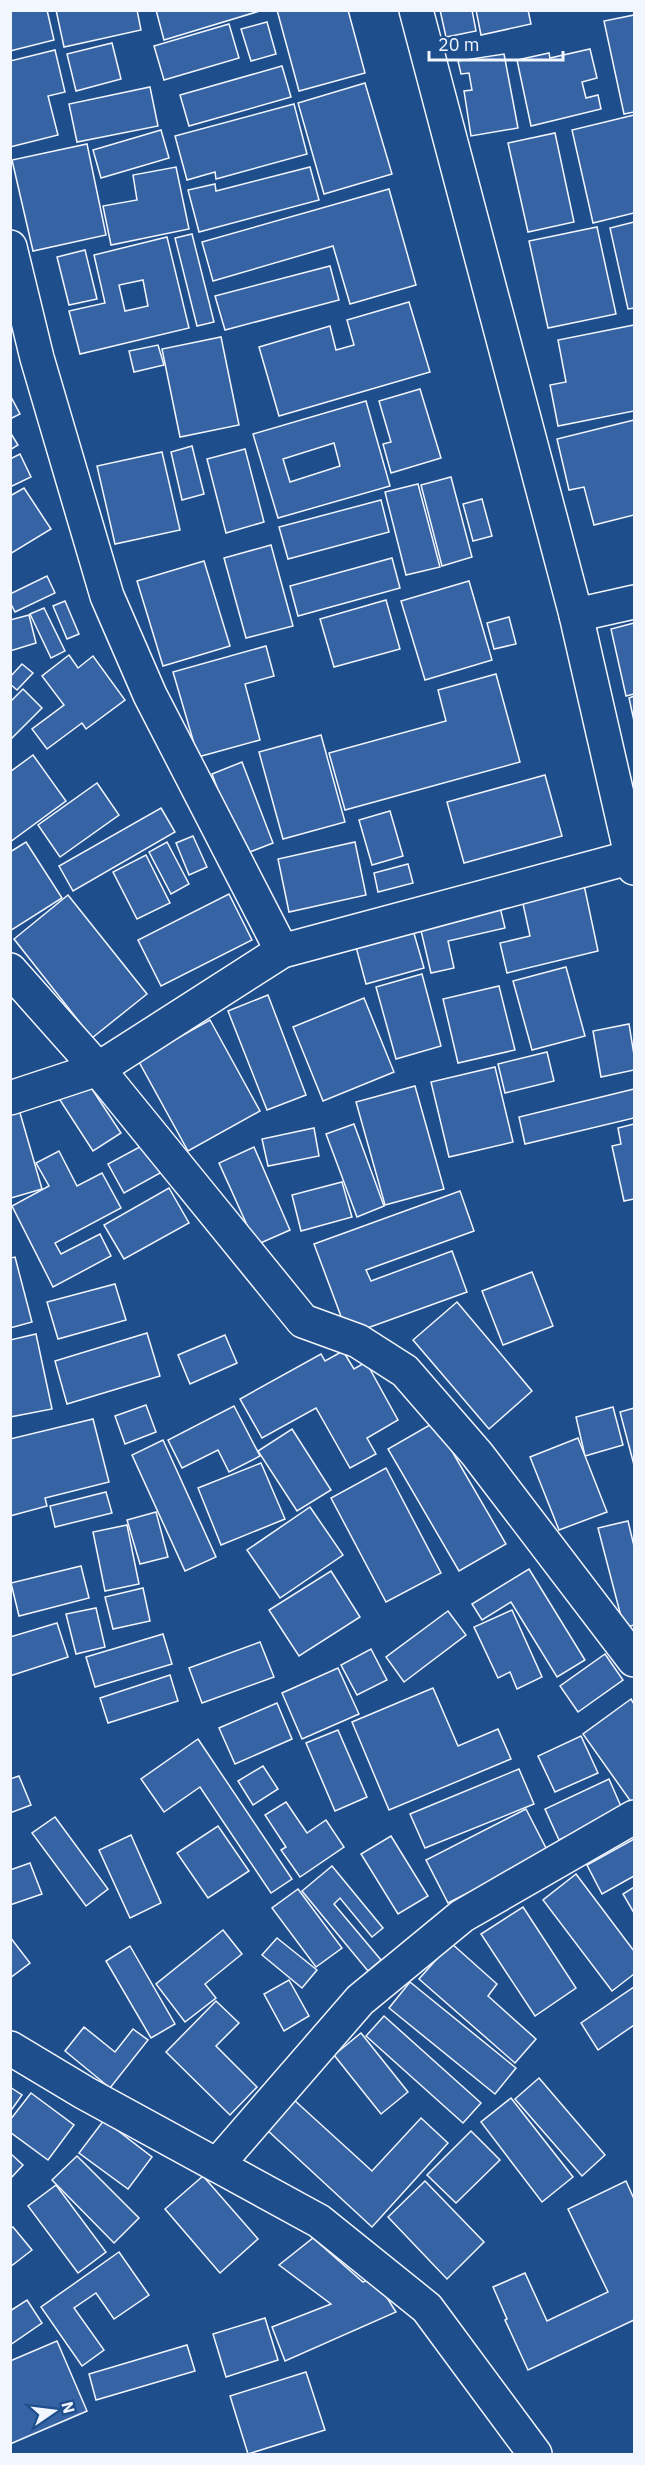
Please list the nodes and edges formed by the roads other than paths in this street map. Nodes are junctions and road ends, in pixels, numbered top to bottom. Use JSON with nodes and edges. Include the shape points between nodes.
{"nodes":[{"id":1,"x":416,"y":10,"type":"edge"},
{"id":2,"x":10,"y":247,"type":"edge"},
{"id":3,"x":634,"y":602,"type":"edge"},
{"id":4,"x":576,"y":615,"type":"junction"},
{"id":5,"x":633,"y":862,"type":"edge"},
{"id":6,"x":282,"y":951,"type":"junction"},
{"id":7,"x":10,"y":970,"type":"edge"},
{"id":8,"x":98,"y":1068,"type":"junction"},
{"id":9,"x":10,"y":1098,"type":"edge"},
{"id":10,"x":634,"y":1660,"type":"edge"},
{"id":11,"x":634,"y":1817,"type":"edge"},
{"id":12,"x":10,"y":2048,"type":"edge"},
{"id":13,"x":217,"y":2165,"type":"junction"},
{"id":14,"x":535,"y":2454,"type":"edge"}],
"edges":[{"from":1,"to":4,"type":"street"},
{"from":2,"to":6,"type":"street","via":[[37,357],[107,596],[150,695]]},
{"from":3,"to":4,"type":"street"},
{"from":4,"to":5,"type":"street"},
{"from":5,"to":6,"type":"street"},
{"from":6,"to":8,"type":"street"},
{"from":7,"to":8,"type":"street"},
{"from":8,"to":9,"type":"street"},
{"from":8,"to":10,"type":"street","via":[[303,1321],[358,1341],[405,1371],[477,1454]]},
{"from":11,"to":13,"type":"street","via":[[462,1916],[360,2000]]},
{"from":12,"to":13,"type":"street"},
{"from":13,"to":14,"type":"street","via":[[319,2221],[427,2307]]}]}
